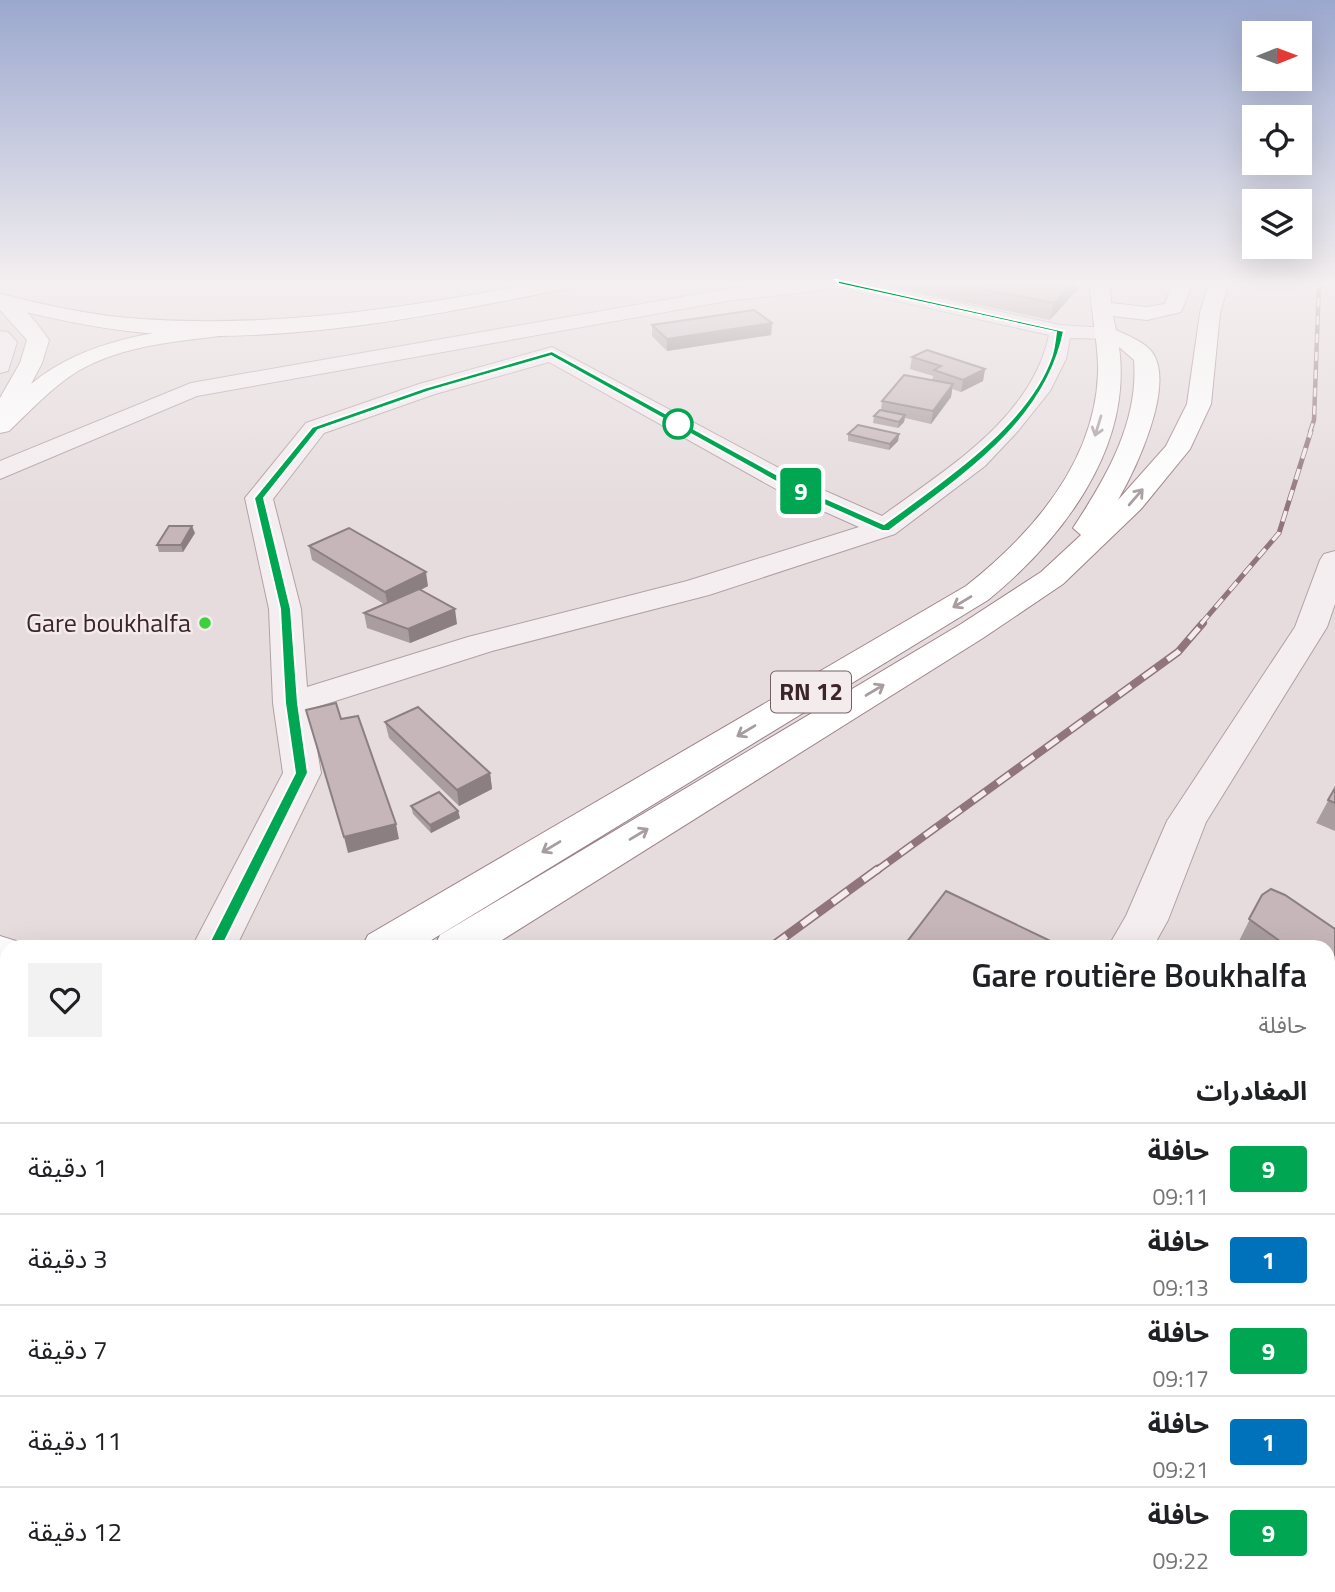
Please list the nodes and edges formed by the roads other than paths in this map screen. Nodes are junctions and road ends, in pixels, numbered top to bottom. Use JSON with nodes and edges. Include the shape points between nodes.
{"nodes":[{"id":1,"x":33,"y":356,"type":"edge"},
{"id":2,"x":95,"y":356,"type":"edge"},
{"id":3,"x":381,"y":356,"type":"edge"},
{"id":4,"x":544,"y":356,"type":"edge"},
{"id":5,"x":556,"y":356,"type":"edge"},
{"id":6,"x":1055,"y":356,"type":"edge"},
{"id":7,"x":1107,"y":356,"type":"edge"},
{"id":8,"x":1143,"y":356,"type":"edge"},
{"id":9,"x":1205,"y":356,"type":"edge"},
{"id":10,"x":0,"y":420,"type":"edge"},
{"id":11,"x":0,"y":426,"type":"edge"},
{"id":12,"x":0,"y":471,"type":"edge"},
{"id":13,"x":885,"y":528,"type":"junction"},
{"id":14,"x":1335,"y":560,"type":"edge"},
{"id":15,"x":1052,"y":579,"type":"junction"},
{"id":16,"x":292,"y":703,"type":"junction"},
{"id":17,"x":218,"y":940,"type":"edge"},
{"id":18,"x":396,"y":940,"type":"edge"},
{"id":19,"x":467,"y":940,"type":"edge"},
{"id":20,"x":1134,"y":940,"type":"edge"}],
"edges":[{"from":1,"to":10,"type":"main road"},
{"from":2,"to":11,"type":"main road","via":[[51,379]]},
{"from":3,"to":12,"type":"street","via":[[191,390]]},
{"from":4,"to":16,"type":"street","via":[[315,428],[259,498],[285,609]]},
{"from":5,"to":13,"type":"street","via":[[795,488]]},
{"from":6,"to":13,"type":"street","via":[[1038,391],[976,460]]},
{"from":7,"to":18,"type":"main road","number":"RN 12","one_way":true,"via":[[1109,382],[1097,432],[1078,475],[1048,526],[1009,568],[966,600]]},
{"from":8,"to":15,"type":"main road","number":"RN 12","via":[[1147,388],[1141,420],[1125,460],[1097,513]]},
{"from":15,"to":9,"type":"main road","one_way":true,"via":[[1131,503],[1177,449],[1199,404]]},
{"from":13,"to":16,"type":"street","via":[[698,588],[480,644]]},
{"from":14,"to":20,"type":"street","via":[[1311,627],[1187,821]]},
{"from":19,"to":15,"type":"main road","number":"RN 12","one_way":true},
{"from":16,"to":17,"type":"street","via":[[302,773]]}]}
